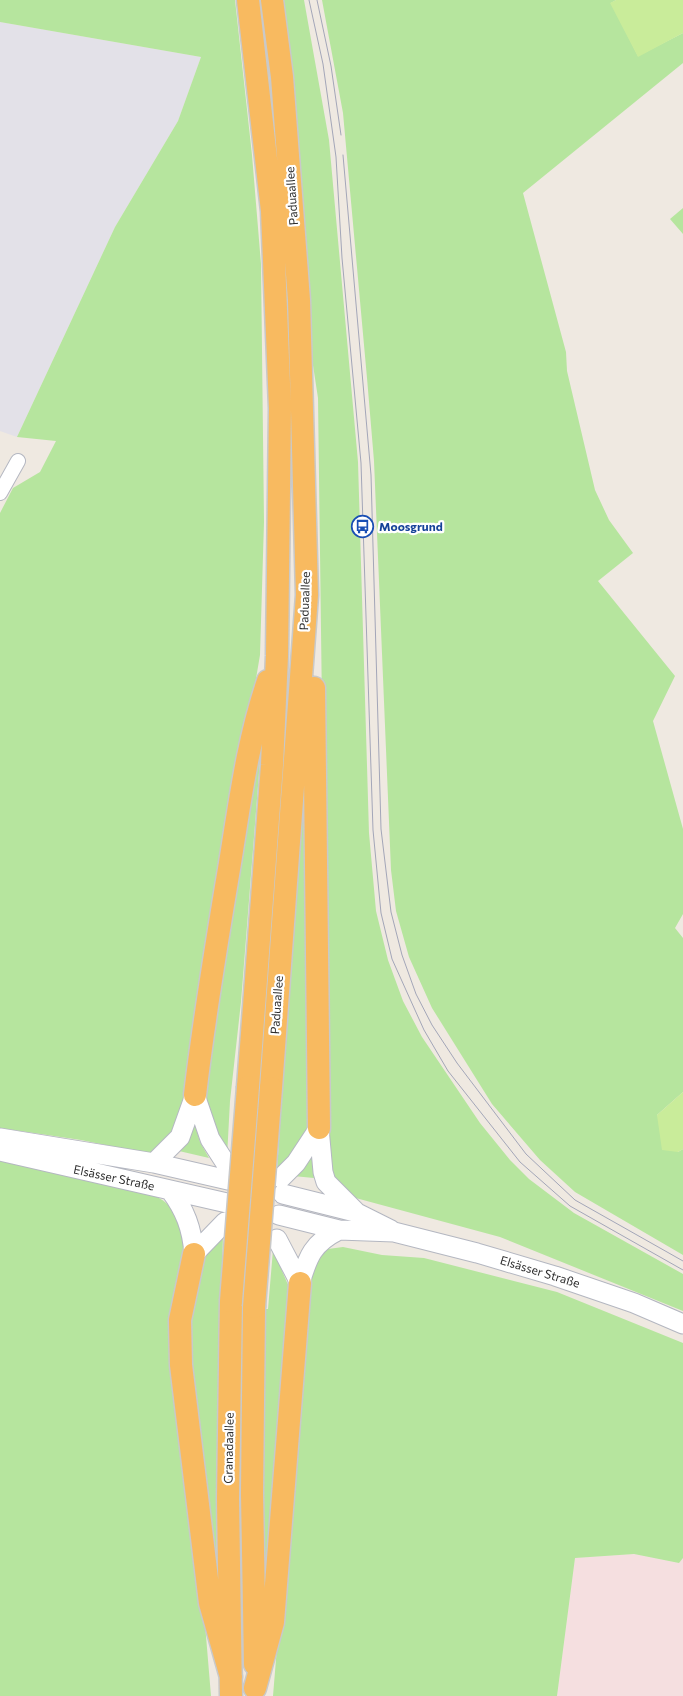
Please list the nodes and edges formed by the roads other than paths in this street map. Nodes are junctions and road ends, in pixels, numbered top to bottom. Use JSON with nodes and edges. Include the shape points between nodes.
{"nodes":[{"id":1,"x":248,"y":0,"type":"edge"},
{"id":2,"x":272,"y":0,"type":"edge"},
{"id":3,"x":18,"y":461,"type":"dead end"},
{"id":4,"x":0,"y":494,"type":"edge"},
{"id":5,"x":307,"y":595,"type":"junction"},
{"id":6,"x":277,"y":656,"type":"junction"},
{"id":7,"x":195,"y":1096,"type":"junction"},
{"id":8,"x":319,"y":1128,"type":"junction"},
{"id":9,"x":0,"y":1138,"type":"edge"},
{"id":10,"x":0,"y":1152,"type":"edge"},
{"id":11,"x":154,"y":1163,"type":"junction"},
{"id":12,"x":170,"y":1190,"type":"junction"},
{"id":13,"x":228,"y":1191,"type":"junction"},
{"id":14,"x":277,"y":1197,"type":"junction"},
{"id":15,"x":355,"y":1212,"type":"junction"},
{"id":16,"x":339,"y":1230,"type":"junction"},
{"id":17,"x":394,"y":1232,"type":"junction"},
{"id":18,"x":277,"y":1239,"type":"dead end"},
{"id":19,"x":194,"y":1254,"type":"junction"},
{"id":20,"x":300,"y":1282,"type":"junction"},
{"id":21,"x":683,"y":1324,"type":"edge"},
{"id":22,"x":231,"y":1686,"type":"edge"},
{"id":23,"x":256,"y":1692,"type":"edge"}],
"edges":[{"from":1,"to":6,"type":"highway","name":"Paduaallee","via":[[272,211],[280,408]]},
{"from":2,"to":5,"type":"highway","name":"Paduaallee","via":[[283,86],[299,291]]},
{"from":3,"to":4,"type":"street"},
{"from":5,"to":8,"type":"highway","via":[[314,674]]},
{"from":5,"to":14,"type":"highway","name":"Paduaallee","bridge":true,"via":[[271,1088]]},
{"from":6,"to":7,"type":"highway","via":[[252,735],[203,1029]]},
{"from":6,"to":13,"type":"highway","name":"Paduaallee","bridge":true,"via":[[248,1087]]},
{"from":7,"to":11,"type":"main road","via":[[180,1137]]},
{"from":7,"to":13,"type":"main road"},
{"from":8,"to":14,"type":"main road"},
{"from":8,"to":15,"type":"main road","via":[[322,1172],[326,1182]]},
{"from":9,"to":11,"type":"main road","name":"Elsässer Straße"},
{"from":10,"to":12,"type":"main road","name":"Elsässer Straße"},
{"from":11,"to":13,"type":"main road","name":"Elsässer Straße"},
{"from":12,"to":13,"type":"main road","name":"Elsässer Straße"},
{"from":12,"to":19,"type":"main road","via":[[193,1234]]},
{"from":13,"to":19,"type":"main road"},
{"from":13,"to":22,"type":"highway","name":"Granadaallee","bridge":true},
{"from":14,"to":15,"type":"main road","name":"Elsässer Straße"},
{"from":14,"to":16,"type":"main road","name":"Elsässer Straße"},
{"from":14,"to":23,"type":"highway","name":"Granadaallee","bridge":true,"via":[[254,1307],[252,1519]]},
{"from":15,"to":17,"type":"main road","name":"Elsässer Straße"},
{"from":16,"to":17,"type":"main road","name":"Elsässer Straße"},
{"from":16,"to":20,"type":"main road","via":[[318,1244],[307,1259]]},
{"from":17,"to":21,"type":"main road","name":"Elsässer Straße","via":[[555,1276]]},
{"from":18,"to":20,"type":"main road"},
{"from":19,"to":22,"type":"highway","via":[[180,1320],[181,1365],[210,1603]]},
{"from":20,"to":23,"type":"highway","via":[[273,1622]]}]}
